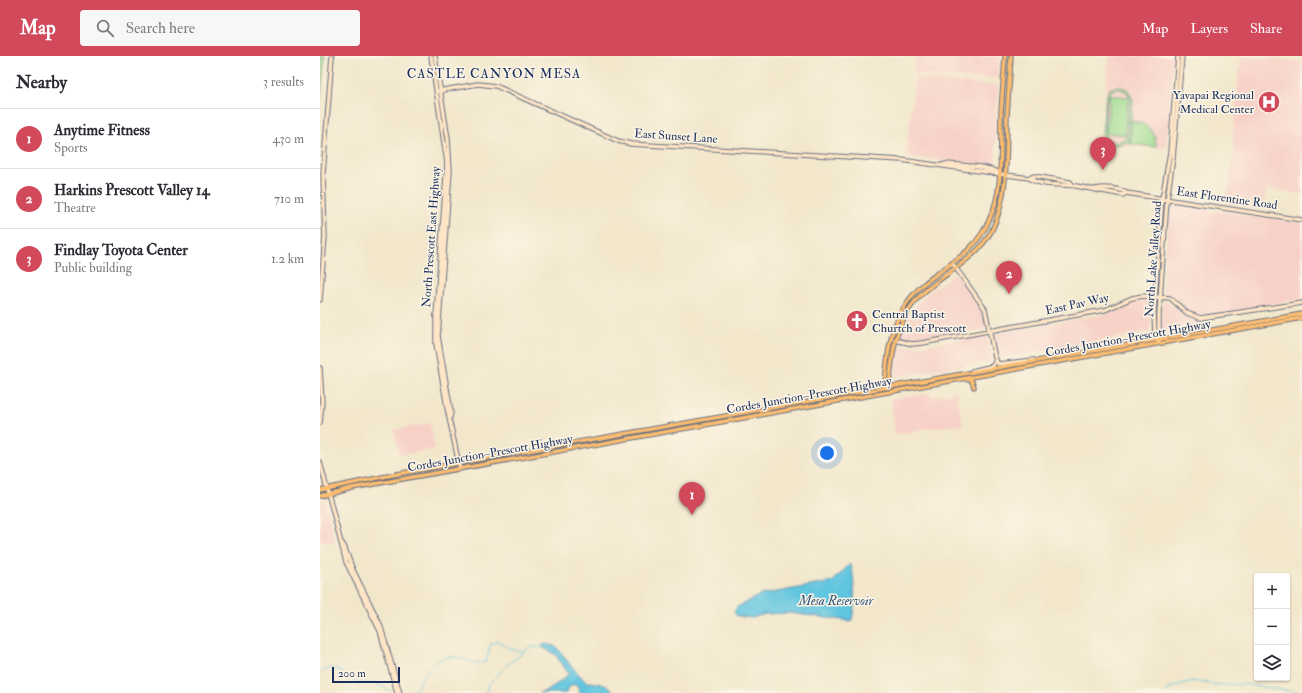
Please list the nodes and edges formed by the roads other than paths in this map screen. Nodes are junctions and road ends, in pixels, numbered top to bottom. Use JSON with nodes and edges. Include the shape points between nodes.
{"nodes":[{"id":1,"x":332,"y":56,"type":"edge"},
{"id":2,"x":431,"y":56,"type":"edge"},
{"id":3,"x":435,"y":56,"type":"edge"},
{"id":4,"x":1005,"y":56,"type":"edge"},
{"id":5,"x":1011,"y":56,"type":"edge"},
{"id":6,"x":1178,"y":56,"type":"edge"},
{"id":7,"x":1182,"y":56,"type":"edge"},
{"id":8,"x":439,"y":90,"type":"junction"},
{"id":9,"x":901,"y":160,"type":"joint"},
{"id":10,"x":999,"y":173,"type":"junction"},
{"id":11,"x":1005,"y":174,"type":"junction"},
{"id":12,"x":447,"y":191,"type":"junction"},
{"id":13,"x":1162,"y":199,"type":"junction"},
{"id":14,"x":1167,"y":200,"type":"junction"},
{"id":15,"x":1302,"y":220,"type":"edge"},
{"id":16,"x":953,"y":264,"type":"junction"},
{"id":17,"x":956,"y":269,"type":"junction"},
{"id":18,"x":1158,"y":296,"type":"junction"},
{"id":19,"x":320,"y":300,"type":"edge"},
{"id":20,"x":1302,"y":302,"type":"edge"},
{"id":21,"x":1302,"y":314,"type":"edge"},
{"id":22,"x":1301,"y":318,"type":"edge"},
{"id":23,"x":897,"y":321,"type":"junction"},
{"id":24,"x":991,"y":331,"type":"junction"},
{"id":25,"x":890,"y":339,"type":"junction"},
{"id":26,"x":895,"y":340,"type":"junction"},
{"id":27,"x":1158,"y":340,"type":"junction"},
{"id":28,"x":892,"y":355,"type":"junction"},
{"id":29,"x":996,"y":358,"type":"junction"},
{"id":30,"x":1045,"y":360,"type":"junction"},
{"id":31,"x":320,"y":368,"type":"edge"},
{"id":32,"x":969,"y":372,"type":"junction"},
{"id":33,"x":933,"y":383,"type":"junction"},
{"id":34,"x":887,"y":386,"type":"junction"},
{"id":35,"x":974,"y":387,"type":"dead end"},
{"id":36,"x":886,"y":392,"type":"junction"},
{"id":37,"x":320,"y":423,"type":"edge"},
{"id":38,"x":320,"y":462,"type":"edge"},
{"id":39,"x":459,"y":463,"type":"junction"},
{"id":40,"x":460,"y":469,"type":"junction"},
{"id":41,"x":327,"y":488,"type":"junction"},
{"id":42,"x":320,"y":490,"type":"edge"},
{"id":43,"x":329,"y":493,"type":"junction"},
{"id":44,"x":320,"y":496,"type":"edge"},
{"id":45,"x":341,"y":542,"type":"junction"},
{"id":46,"x":397,"y":693,"type":"edge"},
{"id":47,"x":400,"y":693,"type":"edge"}],
"edges":[{"from":1,"to":19,"type":"street","via":[[323,174],[325,237]]},
{"from":2,"to":12,"type":"street","name":"North Prescott East Highway","via":[[446,154]]},
{"from":3,"to":8,"type":"street","name":"North Prescott East Highway"},
{"from":4,"to":10,"type":"main road"},
{"from":5,"to":11,"type":"main road"},
{"from":6,"to":13,"type":"street","name":"North Lake Valley Road","via":[[1170,152]]},
{"from":7,"to":14,"type":"street","name":"North Lake Valley Road","via":[[1174,158]]},
{"from":8,"to":9,"type":"street","name":"East Sunset Lane","via":[[478,84],[496,86],[631,144]]},
{"from":8,"to":12,"type":"street","name":"North Prescott East Highway","via":[[449,145],[450,171]]},
{"from":9,"to":10,"type":"street","name":"East Florentine Road","via":[[976,167]]},
{"from":10,"to":11,"type":"street","name":"East Florentine Road"},
{"from":10,"to":16,"type":"main road","via":[[997,198],[990,219],[973,246]]},
{"from":11,"to":13,"type":"street","name":"East Florentine Road","via":[[1029,178],[1034,176]]},
{"from":11,"to":17,"type":"main road","via":[[1001,204],[992,230],[974,255]]},
{"from":12,"to":39,"type":"street","name":"North Prescott East Highway","via":[[435,326]]},
{"from":13,"to":14,"type":"street","name":"East Florentine Road"},
{"from":13,"to":18,"type":"street","name":"North Lake Valley Road"},
{"from":14,"to":15,"type":"street","name":"East Florentine Road"},
{"from":14,"to":18,"type":"street","name":"North Lake Valley Road"},
{"from":16,"to":17,"type":"street"},
{"from":16,"to":23,"type":"main road","via":[[917,291],[902,309]]},
{"from":17,"to":24,"type":"street","via":[[985,309]]},
{"from":17,"to":26,"type":"main road","via":[[916,300],[908,310]]},
{"from":18,"to":20,"type":"street","name":"East Pav Way","via":[[1174,300],[1187,313],[1200,318]]},
{"from":18,"to":24,"type":"street","name":"East Pav Way","via":[[1136,297],[1105,310]]},
{"from":18,"to":27,"type":"street","name":"North Lake Valley Road","via":[[1154,326]]},
{"from":21,"to":22,"type":"main road"},
{"from":21,"to":27,"type":"main road","name":"Cordes Junction–Prescott Highway"},
{"from":22,"to":27,"type":"main road","name":"Cordes Junction–Prescott Highway"},
{"from":23,"to":25,"type":"main road"},
{"from":23,"to":26,"type":"main road"},
{"from":24,"to":26,"type":"street","name":"East Pav Way","via":[[920,344]]},
{"from":24,"to":29,"type":"street"},
{"from":25,"to":28,"type":"main road"},
{"from":25,"to":34,"type":"main road","via":[[887,350]]},
{"from":26,"to":28,"type":"main road"},
{"from":27,"to":30,"type":"main road","name":"Cordes Junction–Prescott Highway"},
{"from":27,"to":33,"type":"main road","name":"Cordes Junction–Prescott Highway"},
{"from":28,"to":34,"type":"main road"},
{"from":29,"to":30,"type":"street","via":[[998,364]]},
{"from":29,"to":32,"type":"street","via":[[993,366]]},
{"from":30,"to":32,"type":"main road","name":"Cordes Junction–Prescott Highway"},
{"from":31,"to":37,"type":"street"},
{"from":32,"to":34,"type":"main road","name":"Cordes Junction–Prescott Highway"},
{"from":33,"to":35,"type":"main road","via":[[942,384],[968,379],[973,382]]},
{"from":33,"to":36,"type":"main road","name":"Cordes Junction–Prescott Highway"},
{"from":34,"to":36,"type":"main road"},
{"from":34,"to":39,"type":"main road","name":"Cordes Junction–Prescott Highway"},
{"from":36,"to":40,"type":"main road","name":"Cordes Junction–Prescott Highway"},
{"from":38,"to":41,"type":"street"},
{"from":39,"to":40,"type":"street","name":"North Prescott East Highway"},
{"from":39,"to":41,"type":"main road","name":"Cordes Junction–Prescott Highway"},
{"from":40,"to":43,"type":"main road","name":"Cordes Junction–Prescott Highway"},
{"from":41,"to":42,"type":"main road","name":"Cordes Junction–Prescott Highway"},
{"from":41,"to":43,"type":"street"},
{"from":43,"to":44,"type":"main road","name":"Cordes Junction–Prescott Highway"},
{"from":43,"to":45,"type":"street"},
{"from":45,"to":46,"type":"street","via":[[346,562],[380,632]]},
{"from":45,"to":47,"type":"street","via":[[380,624]]}]}
